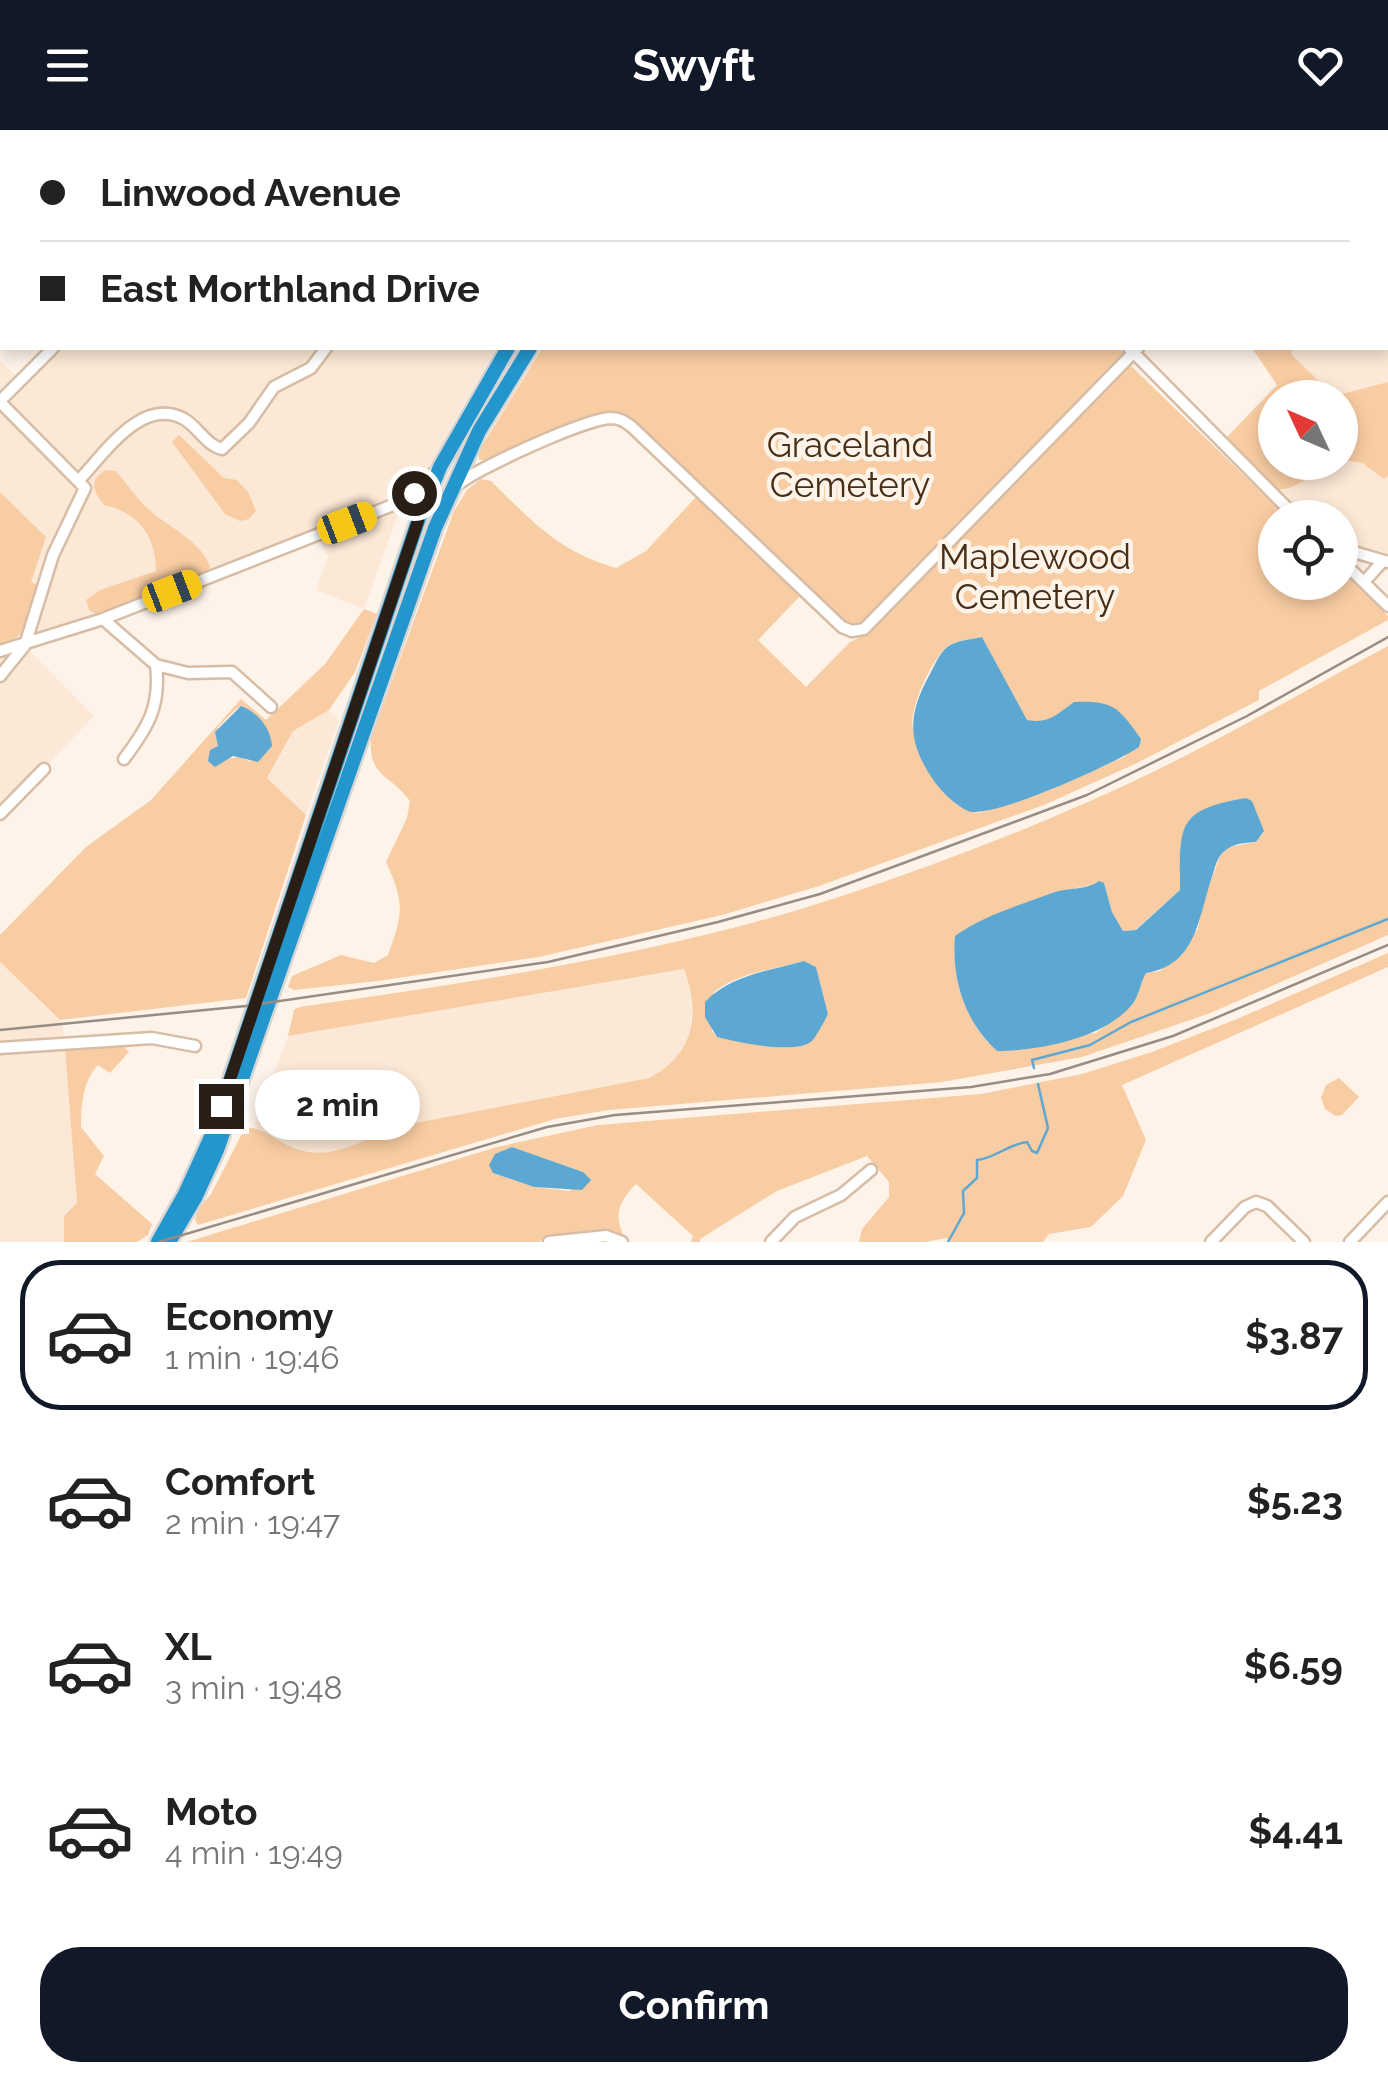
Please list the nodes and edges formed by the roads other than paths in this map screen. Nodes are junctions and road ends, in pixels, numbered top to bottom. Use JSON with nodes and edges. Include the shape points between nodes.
{"nodes":[{"id":1,"x":50,"y":350,"type":"edge"},
{"id":2,"x":324,"y":350,"type":"edge"},
{"id":3,"x":507,"y":350,"type":"edge"},
{"id":4,"x":529,"y":350,"type":"edge"},
{"id":5,"x":1133,"y":350,"type":"edge"},
{"id":6,"x":1135,"y":350,"type":"edge"},
{"id":7,"x":0,"y":402,"type":"edge"},
{"id":8,"x":469,"y":449,"type":"junction"},
{"id":9,"x":488,"y":465,"type":"junction"},
{"id":10,"x":440,"y":466,"type":"junction"},
{"id":11,"x":80,"y":479,"type":"junction"},
{"id":12,"x":450,"y":492,"type":"junction"},
{"id":13,"x":1280,"y":500,"type":"edge"},
{"id":14,"x":398,"y":503,"type":"junction"},
{"id":15,"x":418,"y":521,"type":"junction"},
{"id":16,"x":1358,"y":554,"type":"edge"},
{"id":17,"x":1385,"y":562,"type":"edge"},
{"id":18,"x":1358,"y":576,"type":"edge"},
{"id":19,"x":1364,"y":582,"type":"junction"},
{"id":20,"x":1388,"y":606,"type":"edge"},
{"id":21,"x":103,"y":619,"type":"junction"},
{"id":22,"x":24,"y":646,"type":"junction"},
{"id":23,"x":0,"y":652,"type":"edge"},
{"id":24,"x":156,"y":665,"type":"junction"},
{"id":25,"x":0,"y":676,"type":"edge"},
{"id":26,"x":271,"y":707,"type":"dead end"},
{"id":27,"x":124,"y":758,"type":"dead end"},
{"id":28,"x":44,"y":770,"type":"dead end"},
{"id":29,"x":0,"y":814,"type":"edge"},
{"id":30,"x":196,"y":1046,"type":"dead end"},
{"id":31,"x":0,"y":1048,"type":"edge"},
{"id":32,"x":870,"y":1170,"type":"dead end"},
{"id":33,"x":1388,"y":1202,"type":"edge"},
{"id":34,"x":158,"y":1242,"type":"edge"},
{"id":35,"x":169,"y":1242,"type":"edge"},
{"id":36,"x":550,"y":1242,"type":"edge"},
{"id":37,"x":622,"y":1242,"type":"edge"},
{"id":38,"x":771,"y":1242,"type":"edge"},
{"id":39,"x":1211,"y":1242,"type":"edge"},
{"id":40,"x":1304,"y":1242,"type":"edge"},
{"id":41,"x":1350,"y":1242,"type":"edge"}],
"edges":[{"from":1,"to":7,"type":"street"},
{"from":2,"to":11,"type":"street","via":[[311,368],[274,387],[222,448],[182,418],[153,414]]},
{"from":3,"to":10,"type":"highway"},
{"from":4,"to":8,"type":"highway"},
{"from":5,"to":9,"type":"street","via":[[864,629],[842,627],[618,419],[594,422]]},
{"from":6,"to":13,"type":"street"},
{"from":7,"to":11,"type":"street"},
{"from":8,"to":9,"type":"street","via":[[475,461]]},
{"from":8,"to":12,"type":"highway"},
{"from":9,"to":12,"type":"street"},
{"from":10,"to":14,"type":"street"},
{"from":10,"to":15,"type":"highway"},
{"from":11,"to":22,"type":"street","via":[[84,493],[52,558]]},
{"from":12,"to":35,"type":"highway","via":[[218,1150]]},
{"from":14,"to":15,"type":"street","via":[[412,507]]},
{"from":14,"to":21,"type":"street"},
{"from":15,"to":34,"type":"highway","via":[[211,1137]]},
{"from":16,"to":17,"type":"street"},
{"from":17,"to":19,"type":"street"},
{"from":18,"to":19,"type":"street"},
{"from":19,"to":20,"type":"street"},
{"from":21,"to":22,"type":"street"},
{"from":21,"to":24,"type":"street"},
{"from":22,"to":23,"type":"street"},
{"from":22,"to":25,"type":"street"},
{"from":24,"to":26,"type":"street","via":[[188,673],[232,672]]},
{"from":24,"to":27,"type":"street","via":[[155,712]]},
{"from":28,"to":29,"type":"street"},
{"from":30,"to":31,"type":"street","via":[[152,1038]]},
{"from":32,"to":38,"type":"street","via":[[841,1195],[794,1217]]},
{"from":33,"to":41,"type":"street"},
{"from":36,"to":37,"type":"street","via":[[606,1236]]},
{"from":39,"to":40,"type":"street","via":[[1256,1202]]}]}
